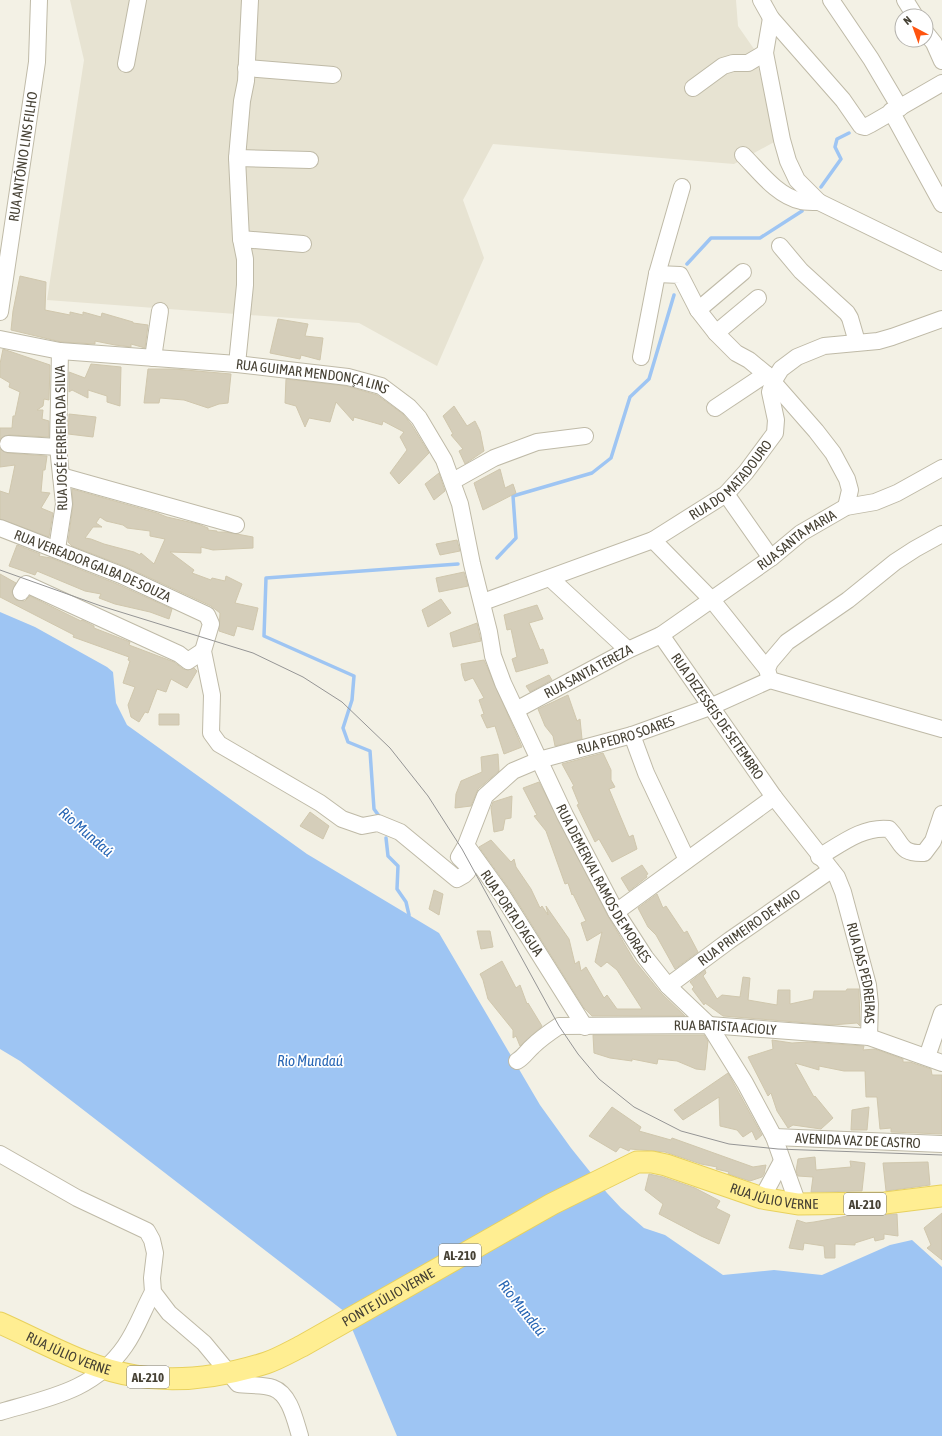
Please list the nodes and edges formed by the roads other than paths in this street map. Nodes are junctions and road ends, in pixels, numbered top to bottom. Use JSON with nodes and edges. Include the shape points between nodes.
{"nodes":[{"id":1,"x":39,"y":0,"type":"edge"},
{"id":2,"x":138,"y":0,"type":"edge"},
{"id":3,"x":250,"y":0,"type":"edge"},
{"id":4,"x":761,"y":0,"type":"edge"},
{"id":5,"x":831,"y":0,"type":"edge"},
{"id":6,"x":771,"y":18,"type":"junction"},
{"id":7,"x":934,"y":43,"type":"edge"},
{"id":8,"x":765,"y":53,"type":"junction"},
{"id":9,"x":942,"y":61,"type":"edge"},
{"id":10,"x":126,"y":64,"type":"dead end"},
{"id":11,"x":246,"y":68,"type":"junction"},
{"id":12,"x":333,"y":75,"type":"dead end"},
{"id":13,"x":942,"y":83,"type":"edge"},
{"id":14,"x":693,"y":88,"type":"dead end"},
{"id":15,"x":896,"y":110,"type":"junction"},
{"id":16,"x":743,"y":155,"type":"dead end"},
{"id":17,"x":238,"y":158,"type":"junction"},
{"id":18,"x":310,"y":160,"type":"dead end"},
{"id":19,"x":682,"y":187,"type":"dead end"},
{"id":20,"x":819,"y":202,"type":"junction"},
{"id":21,"x":942,"y":204,"type":"edge"},
{"id":22,"x":241,"y":239,"type":"junction"},
{"id":23,"x":303,"y":244,"type":"dead end"},
{"id":24,"x":780,"y":246,"type":"dead end"},
{"id":25,"x":942,"y":262,"type":"edge"},
{"id":26,"x":743,"y":272,"type":"dead end"},
{"id":27,"x":657,"y":274,"type":"junction"},
{"id":28,"x":758,"y":298,"type":"dead end"},
{"id":29,"x":698,"y":310,"type":"junction"},
{"id":30,"x":160,"y":311,"type":"dead end"},
{"id":31,"x":0,"y":312,"type":"edge"},
{"id":32,"x":942,"y":319,"type":"edge"},
{"id":33,"x":716,"y":333,"type":"junction"},
{"id":34,"x":0,"y":339,"type":"edge"},
{"id":35,"x":857,"y":342,"type":"junction"},
{"id":36,"x":60,"y":351,"type":"junction"},
{"id":37,"x":641,"y":357,"type":"dead end"},
{"id":38,"x":153,"y":358,"type":"junction"},
{"id":39,"x":237,"y":364,"type":"junction"},
{"id":40,"x":769,"y":378,"type":"junction"},
{"id":41,"x":715,"y":408,"type":"dead end"},
{"id":42,"x":585,"y":436,"type":"dead end"},
{"id":43,"x":8,"y":444,"type":"dead end"},
{"id":44,"x":58,"y":447,"type":"junction"},
{"id":45,"x":942,"y":468,"type":"edge"},
{"id":46,"x":61,"y":476,"type":"junction"},
{"id":47,"x":453,"y":481,"type":"junction"},
{"id":48,"x":726,"y":494,"type":"junction"},
{"id":49,"x":846,"y":507,"type":"junction"},
{"id":50,"x":236,"y":525,"type":"dead end"},
{"id":51,"x":0,"y":528,"type":"edge"},
{"id":52,"x":942,"y":534,"type":"edge"},
{"id":53,"x":653,"y":540,"type":"junction"},
{"id":54,"x":57,"y":549,"type":"junction"},
{"id":55,"x":771,"y":558,"type":"junction"},
{"id":56,"x":551,"y":579,"type":"junction"},
{"id":57,"x":21,"y":592,"type":"dead end"},
{"id":58,"x":712,"y":600,"type":"junction"},
{"id":59,"x":482,"y":602,"type":"junction"},
{"id":60,"x":662,"y":635,"type":"junction"},
{"id":61,"x":628,"y":650,"type":"junction"},
{"id":62,"x":203,"y":651,"type":"junction"},
{"id":63,"x":769,"y":674,"type":"junction"},
{"id":64,"x":710,"y":707,"type":"junction"},
{"id":65,"x":516,"y":710,"type":"junction"},
{"id":66,"x":942,"y":729,"type":"edge"},
{"id":67,"x":632,"y":735,"type":"junction"},
{"id":68,"x":539,"y":760,"type":"junction"},
{"id":69,"x":774,"y":797,"type":"junction"},
{"id":70,"x":942,"y":814,"type":"edge"},
{"id":71,"x":466,"y":845,"type":"junction"},
{"id":72,"x":819,"y":857,"type":"junction"},
{"id":73,"x":687,"y":860,"type":"junction"},
{"id":74,"x":831,"y":870,"type":"junction"},
{"id":75,"x":848,"y":910,"type":"joint"},
{"id":76,"x":616,"y":912,"type":"junction"},
{"id":77,"x":668,"y":986,"type":"junction"},
{"id":78,"x":942,"y":1014,"type":"edge"},
{"id":79,"x":709,"y":1025,"type":"junction"},
{"id":80,"x":585,"y":1027,"type":"junction"},
{"id":81,"x":869,"y":1037,"type":"junction"},
{"id":82,"x":927,"y":1057,"type":"junction"},
{"id":83,"x":517,"y":1061,"type":"dead end"},
{"id":84,"x":942,"y":1063,"type":"edge"},
{"id":85,"x":774,"y":1137,"type":"junction"},
{"id":86,"x":942,"y":1144,"type":"edge"},
{"id":87,"x":0,"y":1154,"type":"edge"},
{"id":88,"x":782,"y":1161,"type":"junction"},
{"id":89,"x":621,"y":1168,"type":"joint"},
{"id":90,"x":762,"y":1198,"type":"junction"},
{"id":91,"x":939,"y":1198,"type":"edge"},
{"id":92,"x":798,"y":1204,"type":"junction"},
{"id":93,"x":153,"y":1292,"type":"junction"},
{"id":94,"x":0,"y":1323,"type":"edge"},
{"id":95,"x":302,"y":1346,"type":"joint"},
{"id":96,"x":105,"y":1368,"type":"junction"},
{"id":97,"x":229,"y":1373,"type":"junction"},
{"id":98,"x":0,"y":1412,"type":"edge"},
{"id":99,"x":300,"y":1436,"type":"edge"}],
"edges":[{"from":1,"to":31,"type":"street","name":"RUA ANTÔNIO LINS FILHO","via":[[37,62]]},
{"from":2,"to":10,"type":"street"},
{"from":3,"to":11,"type":"street"},
{"from":4,"to":6,"type":"street"},
{"from":5,"to":15,"type":"street","via":[[871,59]]},
{"from":6,"to":8,"type":"street"},
{"from":6,"to":15,"type":"street","via":[[843,100],[861,126],[872,124]]},
{"from":7,"to":9,"type":"street"},
{"from":8,"to":14,"type":"street","via":[[748,63],[723,66]]},
{"from":8,"to":20,"type":"street","via":[[788,161],[797,180]]},
{"from":11,"to":12,"type":"street"},
{"from":11,"to":17,"type":"street"},
{"from":13,"to":15,"type":"street"},
{"from":15,"to":21,"type":"street"},
{"from":16,"to":20,"type":"street","via":[[774,186],[787,195],[799,201]]},
{"from":17,"to":18,"type":"street"},
{"from":17,"to":22,"type":"street"},
{"from":19,"to":27,"type":"street"},
{"from":20,"to":25,"type":"street"},
{"from":22,"to":23,"type":"street"},
{"from":22,"to":39,"type":"street","via":[[245,259],[245,285]]},
{"from":24,"to":35,"type":"street","via":[[801,271],[847,313]]},
{"from":26,"to":29,"type":"street"},
{"from":27,"to":29,"type":"street","via":[[680,275]]},
{"from":27,"to":37,"type":"street"},
{"from":28,"to":33,"type":"street"},
{"from":29,"to":33,"type":"street"},
{"from":30,"to":38,"type":"street"},
{"from":32,"to":35,"type":"street","via":[[878,341]]},
{"from":33,"to":40,"type":"street","via":[[731,349],[749,360]]},
{"from":34,"to":36,"type":"street","name":"RUA GUIMAR MENDONÇA LINS"},
{"from":35,"to":40,"type":"street","via":[[824,346],[797,357]]},
{"from":36,"to":38,"type":"street","name":"RUA GUIMAR MENDONÇA LINS"},
{"from":36,"to":44,"type":"street","name":"RUA JOSÉ FERREIRA DA SILVA"},
{"from":38,"to":39,"type":"street","name":"RUA GUIMAR MENDONÇA LINS"},
{"from":39,"to":47,"type":"street","name":"RUA GUIMAR MENDONÇA LINS","via":[[348,377],[381,386],[419,418],[444,460]]},
{"from":40,"to":41,"type":"street"},
{"from":40,"to":48,"type":"street","name":"RUA DO MATADOURO","via":[[776,420],[775,433]]},
{"from":40,"to":49,"type":"street","via":[[816,430],[839,463],[850,490]]},
{"from":42,"to":47,"type":"street","via":[[537,442],[494,458]]},
{"from":43,"to":44,"type":"street"},
{"from":44,"to":46,"type":"street","name":"RUA JOSÉ FERREIRA DA SILVA"},
{"from":45,"to":49,"type":"street","name":"RUA SANTA MARIA","via":[[875,502]]},
{"from":46,"to":50,"type":"street"},
{"from":46,"to":54,"type":"street","name":"RUA JOSÉ FERREIRA DA SILVA","via":[[64,504]]},
{"from":47,"to":59,"type":"street","name":"RUA GUIMAR MENDONÇA LINS"},
{"from":48,"to":53,"type":"street","name":"RUA DO MATADOURO"},
{"from":48,"to":55,"type":"street"},
{"from":49,"to":55,"type":"street","name":"RUA SANTA MARIA","via":[[801,533]]},
{"from":51,"to":54,"type":"street","name":"RUA VEREADOR GALBA DE SOUZA"},
{"from":52,"to":63,"type":"street","via":[[914,548],[848,600],[787,642],[770,662]]},
{"from":53,"to":56,"type":"street","name":"RUA DO MATADOURO"},
{"from":53,"to":58,"type":"street"},
{"from":54,"to":62,"type":"street","name":"RUA VEREADOR GALBA DE SOUZA","via":[[207,615],[211,624]]},
{"from":55,"to":58,"type":"street","name":"RUA SANTA MARIA"},
{"from":56,"to":59,"type":"street","name":"RUA DO MATADOURO"},
{"from":56,"to":61,"type":"street"},
{"from":57,"to":62,"type":"street","via":[[26,584],[178,654],[188,661]]},
{"from":58,"to":60,"type":"street","name":"RUA SANTA MARIA"},
{"from":58,"to":63,"type":"street"},
{"from":59,"to":65,"type":"street","name":"RUA DEMERVAL RAMOS DE MORAES","via":[[493,656]]},
{"from":60,"to":61,"type":"street","name":"RUA SANTA TEREZA"},
{"from":60,"to":64,"type":"street","name":"RUA DEZESSEIS DE SETEMBRO"},
{"from":61,"to":65,"type":"street","name":"RUA SANTA TEREZA"},
{"from":62,"to":71,"type":"street","via":[[212,695],[211,733],[219,744],[320,803],[342,819],[362,826],[378,823],[400,832],[457,879],[468,871],[468,866],[459,857]]},
{"from":63,"to":64,"type":"street","name":"RUA PEDRO SOARES"},
{"from":63,"to":66,"type":"street"},
{"from":64,"to":67,"type":"street","name":"RUA PEDRO SOARES"},
{"from":64,"to":69,"type":"street","name":"RUA DEZESSEIS DE SETEMBRO"},
{"from":65,"to":68,"type":"street","name":"RUA DEMERVAL RAMOS DE MORAES"},
{"from":67,"to":68,"type":"street","name":"RUA PEDRO SOARES"},
{"from":67,"to":73,"type":"street","via":[[646,773]]},
{"from":68,"to":71,"type":"street","name":"RUA PEDRO SOARES","via":[[513,771],[485,796]]},
{"from":68,"to":76,"type":"street","name":"RUA DEMERVAL RAMOS DE MORAES"},
{"from":69,"to":72,"type":"street","name":"RUA DEZESSEIS DE SETEMBRO"},
{"from":69,"to":73,"type":"street"},
{"from":70,"to":72,"type":"street","via":[[933,841],[924,853],[913,854],[902,848],[889,830],[880,828],[868,830]]},
{"from":71,"to":80,"type":"street","name":"RUA PORTA D'AGUA","via":[[506,902]]},
{"from":72,"to":74,"type":"street","name":"RUA DEZESSEIS DE SETEMBRO"},
{"from":73,"to":76,"type":"street"},
{"from":74,"to":75,"type":"street","name":"RUA DEZESSEIS DE SETEMBRO","via":[[840,885]]},
{"from":74,"to":77,"type":"street","name":"RUA PRIMEIRO DE MAIO"},
{"from":75,"to":81,"type":"street","name":"RUA DAS PEDREIRAS","via":[[868,985]]},
{"from":76,"to":77,"type":"street","name":"RUA DEMERVAL RAMOS DE MORAES","via":[[645,957]]},
{"from":77,"to":79,"type":"street","name":"RUA DEMERVAL RAMOS DE MORAES"},
{"from":78,"to":82,"type":"street"},
{"from":79,"to":80,"type":"street","name":"RUA BATISTA ACIOLY"},
{"from":79,"to":81,"type":"street","name":"RUA BATISTA ACIOLY"},
{"from":79,"to":85,"type":"street","name":"RUA DEMERVAL RAMOS DE MORAES","via":[[758,1103]]},
{"from":80,"to":83,"type":"street","name":"RUA BATISTA ACIOLY","via":[[559,1026]]},
{"from":81,"to":82,"type":"street","name":"RUA BATISTA ACIOLY"},
{"from":82,"to":84,"type":"street","name":"RUA BATISTA ACIOLY"},
{"from":85,"to":86,"type":"street","name":"AVENIDA VAZ DE CASTRO"},
{"from":85,"to":88,"type":"street","name":"RUA DEMERVAL RAMOS DE MORAES"},
{"from":87,"to":93,"type":"street","via":[[77,1198],[146,1232],[152,1240],[155,1253]]},
{"from":88,"to":90,"type":"street"},
{"from":88,"to":92,"type":"street","name":"RUA DEMERVAL RAMOS DE MORAES"},
{"from":89,"to":90,"type":"main road","name":"RUA JÚLIO VERNE","number":"AL-210","via":[[637,1162],[652,1162]]},
{"from":89,"to":95,"type":"main road","name":"PONTE JÚLIO VERNE","number":"AL-210","via":[[471,1249]]},
{"from":90,"to":92,"type":"main road","name":"RUA JÚLIO VERNE","number":"AL-210"},
{"from":91,"to":92,"type":"main road","name":"RUA JÚLIO VERNE","number":"AL-210","via":[[885,1203]]},
{"from":93,"to":96,"type":"street","via":[[124,1348]]},
{"from":93,"to":97,"type":"street","via":[[169,1313],[204,1343]]},
{"from":94,"to":96,"type":"main road","name":"RUA JÚLIO VERNE","number":"AL-210"},
{"from":95,"to":97,"type":"main road","name":"RUA JÚLIO VERNE","number":"AL-210","via":[[267,1362]]},
{"from":96,"to":97,"type":"main road","name":"RUA JÚLIO VERNE","number":"AL-210","via":[[136,1376],[170,1378]]},
{"from":96,"to":98,"type":"street","via":[[86,1384],[63,1394]]},
{"from":97,"to":99,"type":"street","via":[[238,1384],[271,1387],[279,1391],[286,1399]]}]}
